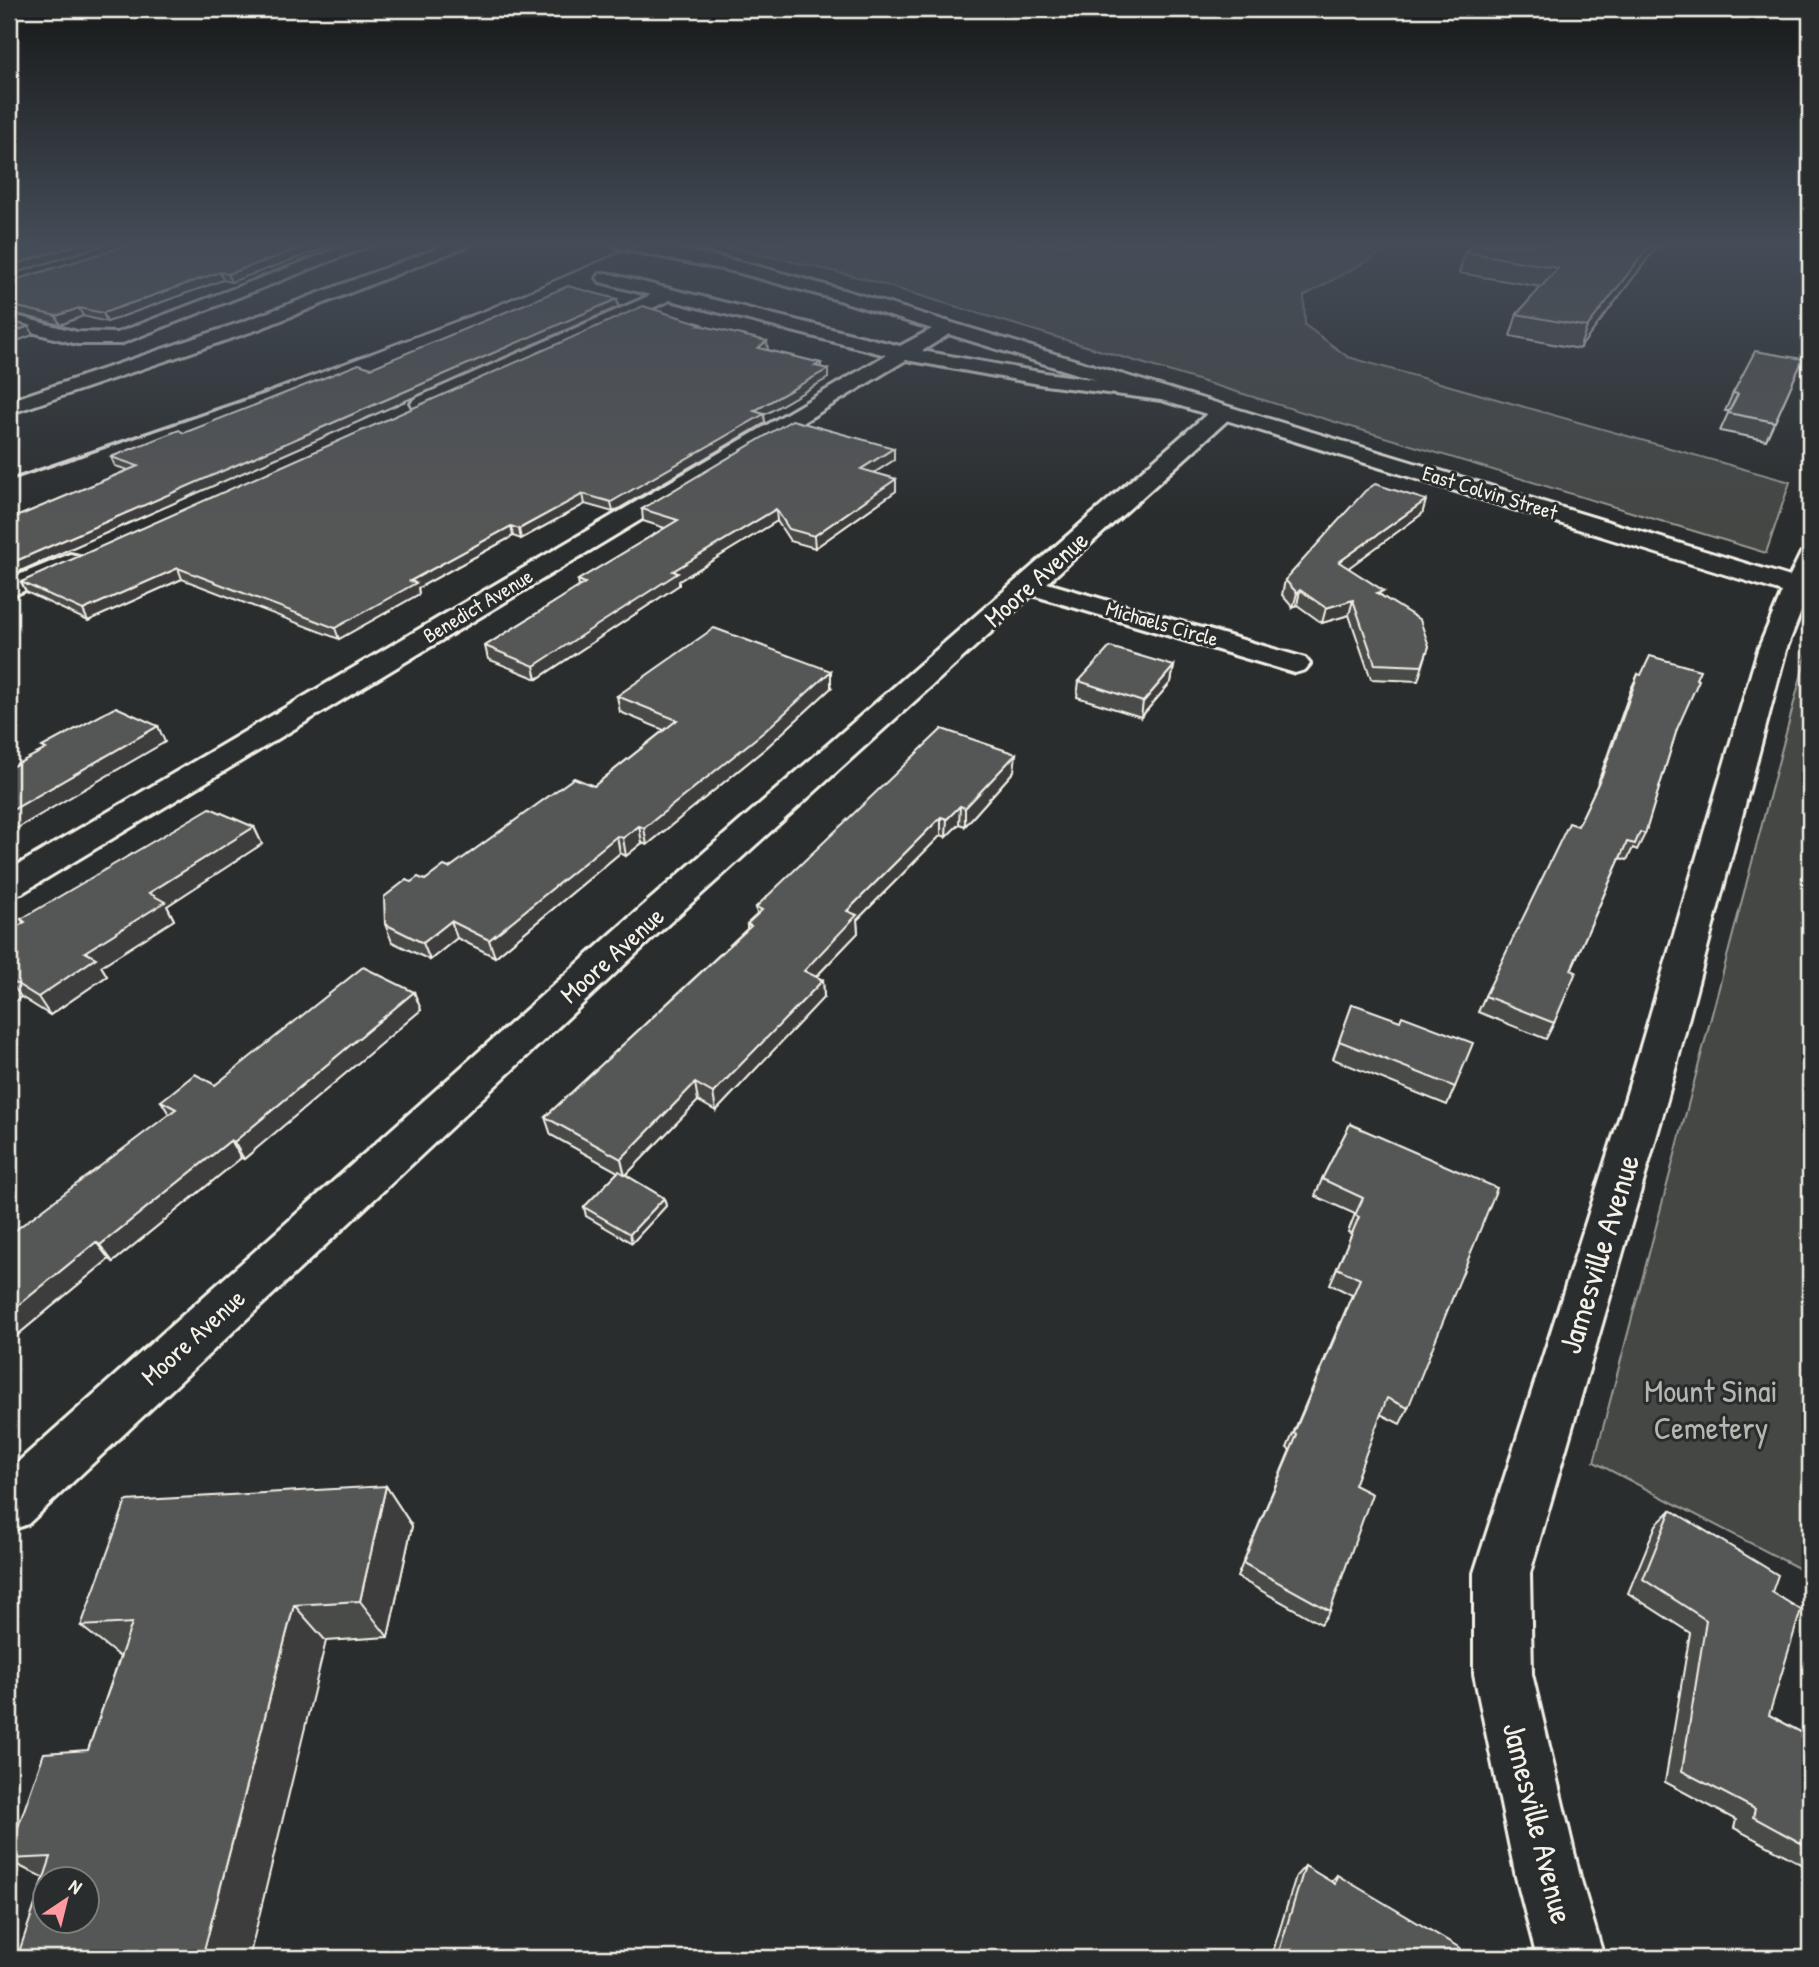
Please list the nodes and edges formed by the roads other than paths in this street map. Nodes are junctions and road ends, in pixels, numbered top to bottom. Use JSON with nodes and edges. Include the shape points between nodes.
{"nodes":[{"id":1,"x":72,"y":336,"type":"edge"},
{"id":2,"x":120,"y":336,"type":"edge"},
{"id":3,"x":182,"y":336,"type":"edge"},
{"id":4,"x":223,"y":336,"type":"edge"},
{"id":5,"x":575,"y":336,"type":"edge"},
{"id":6,"x":829,"y":336,"type":"edge"},
{"id":7,"x":932,"y":336,"type":"edge"},
{"id":8,"x":976,"y":336,"type":"edge"},
{"id":9,"x":902,"y":354,"type":"junction"},
{"id":10,"x":9,"y":393,"type":"edge"},
{"id":11,"x":1169,"y":395,"type":"junction"},
{"id":12,"x":9,"y":408,"type":"edge"},
{"id":13,"x":407,"y":411,"type":"edge"},
{"id":14,"x":1223,"y":412,"type":"junction"},
{"id":15,"x":85,"y":556,"type":"edge"},
{"id":16,"x":1806,"y":580,"type":"edge"},
{"id":17,"x":1029,"y":586,"type":"junction"},
{"id":18,"x":9,"y":589,"type":"edge"},
{"id":19,"x":1295,"y":664,"type":"dead end"},
{"id":20,"x":9,"y":886,"type":"edge"},
{"id":21,"x":9,"y":1505,"type":"edge"},
{"id":22,"x":1571,"y":1958,"type":"edge"}],
"edges":[{"from":1,"to":2,"type":"main road","via":[[93,341]]},
{"from":3,"to":10,"type":"main road"},
{"from":4,"to":12,"type":"main road"},
{"from":5,"to":13,"type":"main road"},
{"from":6,"to":9,"type":"main road","name":"East Colvin Street"},
{"from":7,"to":9,"type":"main road","name":"Benedict Avenue"},
{"from":8,"to":11,"type":"main road","name":"East Colvin Street"},
{"from":9,"to":11,"type":"main road","name":"East Colvin Street"},
{"from":9,"to":20,"type":"main road","name":"Benedict Avenue"},
{"from":11,"to":14,"type":"main road","name":"East Colvin Street"},
{"from":14,"to":16,"type":"main road","name":"East Colvin Street"},
{"from":14,"to":17,"type":"main road","name":"Moore Avenue"},
{"from":15,"to":18,"type":"main road"},
{"from":16,"to":22,"type":"main road","name":"Jamesville Avenue","via":[[1772,650],[1646,1100],[1502,1573],[1503,1674],[1548,1877]]},
{"from":17,"to":19,"type":"main road","name":"Michaels Circle"},
{"from":17,"to":21,"type":"main road","name":"Moore Avenue","via":[[642,927]]}]}
